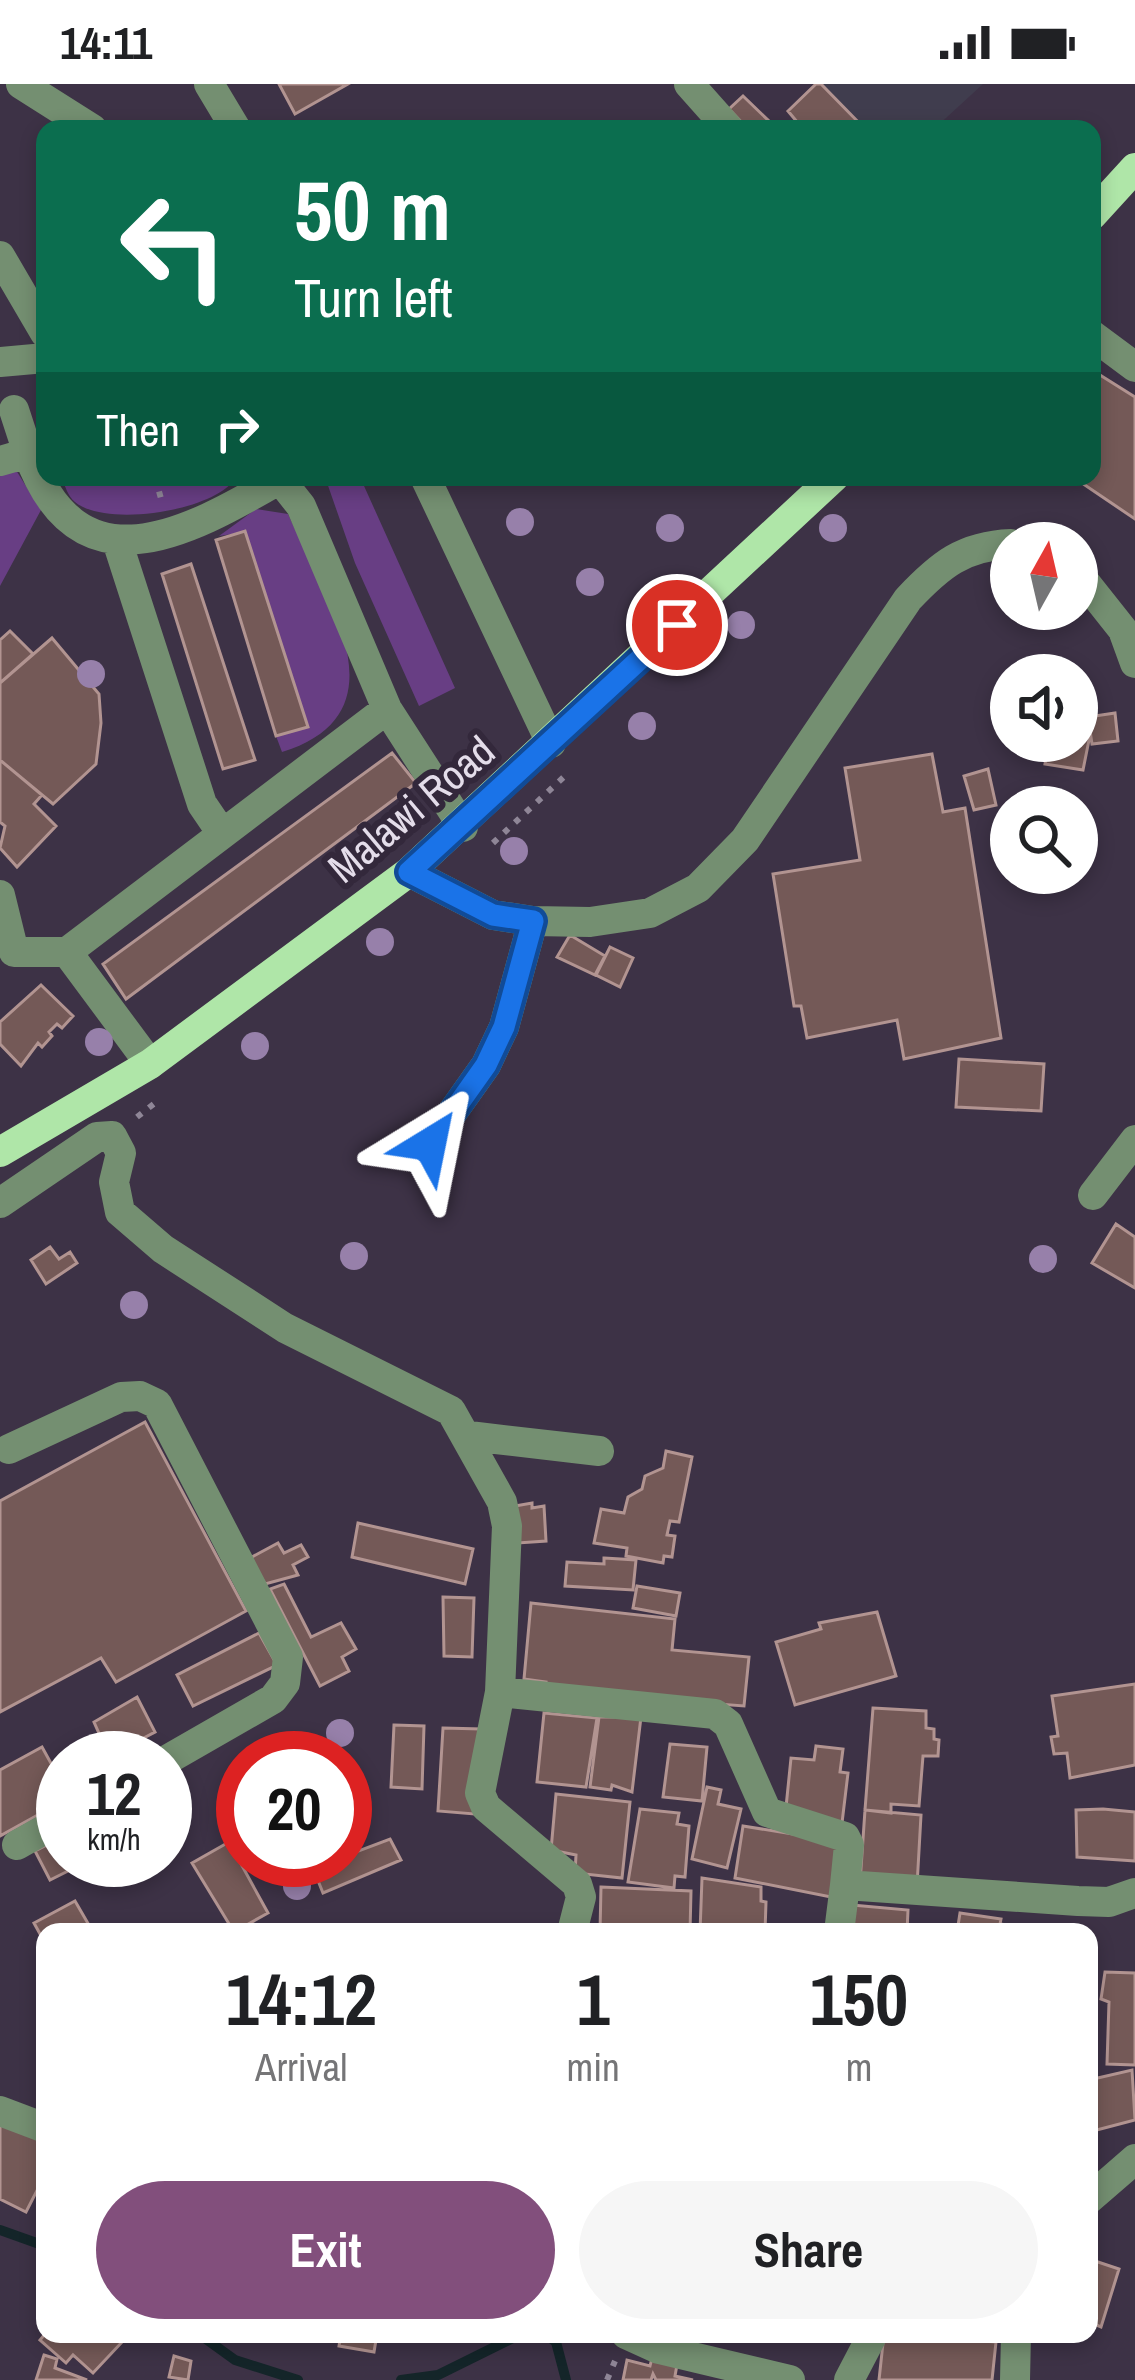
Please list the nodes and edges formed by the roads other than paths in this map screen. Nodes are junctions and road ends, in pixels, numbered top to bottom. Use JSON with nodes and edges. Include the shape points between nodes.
{"nodes":[{"id":1,"x":21,"y":84,"type":"edge"},
{"id":2,"x":208,"y":84,"type":"edge"},
{"id":3,"x":689,"y":84,"type":"edge"},
{"id":4,"x":78,"y":120,"type":"edge"},
{"id":5,"x":230,"y":120,"type":"edge"},
{"id":6,"x":720,"y":120,"type":"edge"},
{"id":7,"x":1135,"y":168,"type":"edge"},
{"id":8,"x":1101,"y":205,"type":"edge"},
{"id":9,"x":0,"y":256,"type":"edge"},
{"id":10,"x":36,"y":318,"type":"edge"},
{"id":11,"x":1101,"y":342,"type":"edge"},
{"id":12,"x":36,"y":359,"type":"edge"},
{"id":13,"x":0,"y":362,"type":"edge"},
{"id":14,"x":1135,"y":367,"type":"edge"},
{"id":15,"x":14,"y":410,"type":"dead end"},
{"id":16,"x":14,"y":457,"type":"edge"},
{"id":17,"x":36,"y":484,"type":"edge"},
{"id":18,"x":37,"y":486,"type":"edge"},
{"id":19,"x":266,"y":486,"type":"edge"},
{"id":20,"x":285,"y":486,"type":"edge"},
{"id":21,"x":429,"y":486,"type":"edge"},
{"id":22,"x":824,"y":486,"type":"edge"},
{"id":23,"x":118,"y":544,"type":"junction"},
{"id":24,"x":990,"y":545,"type":"edge"},
{"id":25,"x":1098,"y":598,"type":"edge"},
{"id":26,"x":1135,"y":663,"type":"edge"},
{"id":27,"x":387,"y":709,"type":"junction"},
{"id":28,"x":551,"y":743,"type":"junction"},
{"id":29,"x":463,"y":827,"type":"junction"},
{"id":30,"x":221,"y":832,"type":"junction"},
{"id":31,"x":409,"y":872,"type":"junction"},
{"id":32,"x":0,"y":895,"type":"edge"},
{"id":33,"x":533,"y":921,"type":"junction"},
{"id":34,"x":68,"y":952,"type":"junction"},
{"id":35,"x":7,"y":962,"type":"edge"},
{"id":36,"x":150,"y":1064,"type":"junction"},
{"id":37,"x":1135,"y":1140,"type":"edge"},
{"id":38,"x":430,"y":1144,"type":"dead end"},
{"id":39,"x":0,"y":1152,"type":"edge"},
{"id":40,"x":1093,"y":1196,"type":"dead end"},
{"id":41,"x":0,"y":1203,"type":"edge"},
{"id":42,"x":469,"y":1436,"type":"junction"},
{"id":43,"x":3,"y":1446,"type":"edge"},
{"id":44,"x":599,"y":1451,"type":"dead end"},
{"id":45,"x":500,"y":1692,"type":"junction"},
{"id":46,"x":192,"y":1746,"type":"edge"},
{"id":47,"x":36,"y":1834,"type":"edge"},
{"id":48,"x":17,"y":1845,"type":"dead end"},
{"id":49,"x":845,"y":1885,"type":"junction"},
{"id":50,"x":1135,"y":1893,"type":"edge"},
{"id":51,"x":574,"y":1923,"type":"edge"},
{"id":52,"x":840,"y":1923,"type":"edge"},
{"id":53,"x":0,"y":2111,"type":"edge"},
{"id":54,"x":36,"y":2125,"type":"edge"},
{"id":55,"x":1135,"y":2159,"type":"edge"},
{"id":56,"x":1098,"y":2191,"type":"edge"},
{"id":57,"x":646,"y":2343,"type":"edge"},
{"id":58,"x":868,"y":2343,"type":"edge"},
{"id":59,"x":1016,"y":2343,"type":"edge"},
{"id":60,"x":790,"y":2380,"type":"edge"},
{"id":61,"x":849,"y":2380,"type":"edge"},
{"id":62,"x":1015,"y":2380,"type":"edge"}],
"edges":[{"from":1,"to":4,"type":"street"},
{"from":2,"to":5,"type":"street"},
{"from":3,"to":6,"type":"street"},
{"from":7,"to":8,"type":"main road"},
{"from":9,"to":10,"type":"street"},
{"from":11,"to":14,"type":"street"},
{"from":12,"to":13,"type":"street"},
{"from":15,"to":16,"type":"street"},
{"from":16,"to":17,"type":"street"},
{"from":18,"to":23,"type":"street","via":[[77,527]]},
{"from":19,"to":23,"type":"street","via":[[219,515]]},
{"from":20,"to":27,"type":"street"},
{"from":21,"to":28,"type":"street"},
{"from":22,"to":28,"type":"main road","name":"Malawi Road"},
{"from":23,"to":30,"type":"street","via":[[202,803]]},
{"from":24,"to":33,"type":"street","via":[[939,566],[908,598],[745,840],[698,888],[650,913]]},
{"from":25,"to":26,"type":"street","via":[[1123,630]]},
{"from":27,"to":29,"type":"street"},
{"from":27,"to":30,"type":"street"},
{"from":28,"to":29,"type":"main road","name":"Malawi Road"},
{"from":29,"to":31,"type":"main road","name":"Malawi Road"},
{"from":30,"to":34,"type":"street"},
{"from":31,"to":33,"type":"street","via":[[493,915]]},
{"from":31,"to":36,"type":"main road","name":"Malawi Road"},
{"from":32,"to":35,"type":"street"},
{"from":33,"to":38,"type":"street","via":[[504,1027]]},
{"from":34,"to":35,"type":"street"},
{"from":34,"to":36,"type":"street"},
{"from":36,"to":39,"type":"main road","name":"Malawi Road"},
{"from":37,"to":40,"type":"street"},
{"from":41,"to":42,"type":"street","via":[[97,1137],[112,1136],[122,1154],[113,1197],[148,1237],[285,1328],[434,1398]]},
{"from":42,"to":44,"type":"street"},
{"from":42,"to":45,"type":"street","via":[[507,1526]]},
{"from":43,"to":46,"type":"street","via":[[121,1397],[158,1404],[288,1657],[273,1699]]},
{"from":45,"to":49,"type":"street","via":[[715,1714],[728,1724],[767,1812],[844,1837]]},
{"from":45,"to":51,"type":"street","via":[[480,1793],[486,1807],[577,1884]]},
{"from":47,"to":48,"type":"street"},
{"from":49,"to":50,"type":"street","via":[[1094,1902]]},
{"from":49,"to":52,"type":"street"},
{"from":53,"to":54,"type":"street"},
{"from":55,"to":56,"type":"street"},
{"from":57,"to":60,"type":"street"},
{"from":58,"to":61,"type":"street"},
{"from":59,"to":62,"type":"street"}]}
